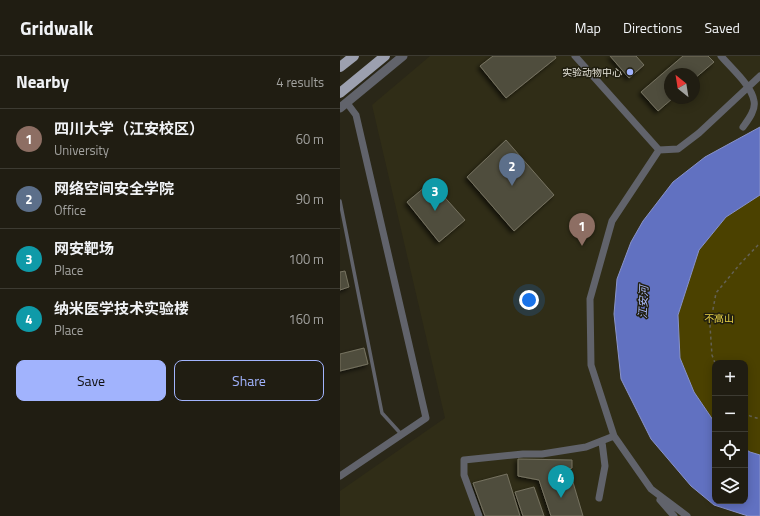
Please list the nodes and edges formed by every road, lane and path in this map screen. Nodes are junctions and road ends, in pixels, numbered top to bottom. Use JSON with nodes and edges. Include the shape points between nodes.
{"nodes":[{"id":1,"x":354,"y":56,"type":"edge"},
{"id":2,"x":385,"y":56,"type":"edge"},
{"id":3,"x":403,"y":56,"type":"edge"},
{"id":4,"x":575,"y":56,"type":"edge"},
{"id":5,"x":721,"y":56,"type":"edge"},
{"id":6,"x":340,"y":67,"type":"edge"},
{"id":7,"x":760,"y":76,"type":"edge"},
{"id":8,"x":748,"y":87,"type":"junction"},
{"id":9,"x":340,"y":93,"type":"edge"},
{"id":10,"x":344,"y":106,"type":"edge"},
{"id":11,"x":743,"y":127,"type":"dead end"},
{"id":12,"x":659,"y":150,"type":"junction"},
{"id":13,"x":340,"y":202,"type":"edge"},
{"id":14,"x":760,"y":243,"type":"edge"},
{"id":15,"x":714,"y":360,"type":"edge"},
{"id":16,"x":748,"y":414,"type":"edge"},
{"id":17,"x":760,"y":419,"type":"edge"},
{"id":18,"x":402,"y":435,"type":"junction"},
{"id":19,"x":614,"y":436,"type":"junction"},
{"id":20,"x":602,"y":442,"type":"junction"},
{"id":21,"x":340,"y":476,"type":"edge"},
{"id":22,"x":651,"y":489,"type":"junction"},
{"id":23,"x":599,"y":498,"type":"dead end"},
{"id":24,"x":479,"y":516,"type":"edge"},
{"id":25,"x":674,"y":516,"type":"edge"},
{"id":26,"x":687,"y":516,"type":"edge"}],
"edges":[{"from":1,"to":6,"type":"main road"},
{"from":2,"to":9,"type":"main road"},
{"from":3,"to":10,"type":"street"},
{"from":4,"to":12,"type":"street"},
{"from":5,"to":8,"type":"street"},
{"from":7,"to":8,"type":"street"},
{"from":8,"to":11,"type":"street","via":[[755,102]]},
{"from":8,"to":12,"type":"street","via":[[678,149]]},
{"from":10,"to":18,"type":"street","via":[[356,115],[426,418]]},
{"from":12,"to":19,"type":"street","via":[[612,221],[590,299],[591,365]]},
{"from":13,"to":18,"type":"lane","via":[[382,413]]},
{"from":14,"to":15,"type":"path","via":[[716,293],[710,326]]},
{"from":16,"to":17,"type":"path"},
{"from":18,"to":21,"type":"street"},
{"from":19,"to":20,"type":"street"},
{"from":19,"to":22,"type":"street"},
{"from":20,"to":23,"type":"street","via":[[605,466]]},
{"from":20,"to":24,"type":"street","via":[[542,454],[464,460],[464,475]]},
{"from":22,"to":25,"type":"street"},
{"from":22,"to":26,"type":"street"}]}
